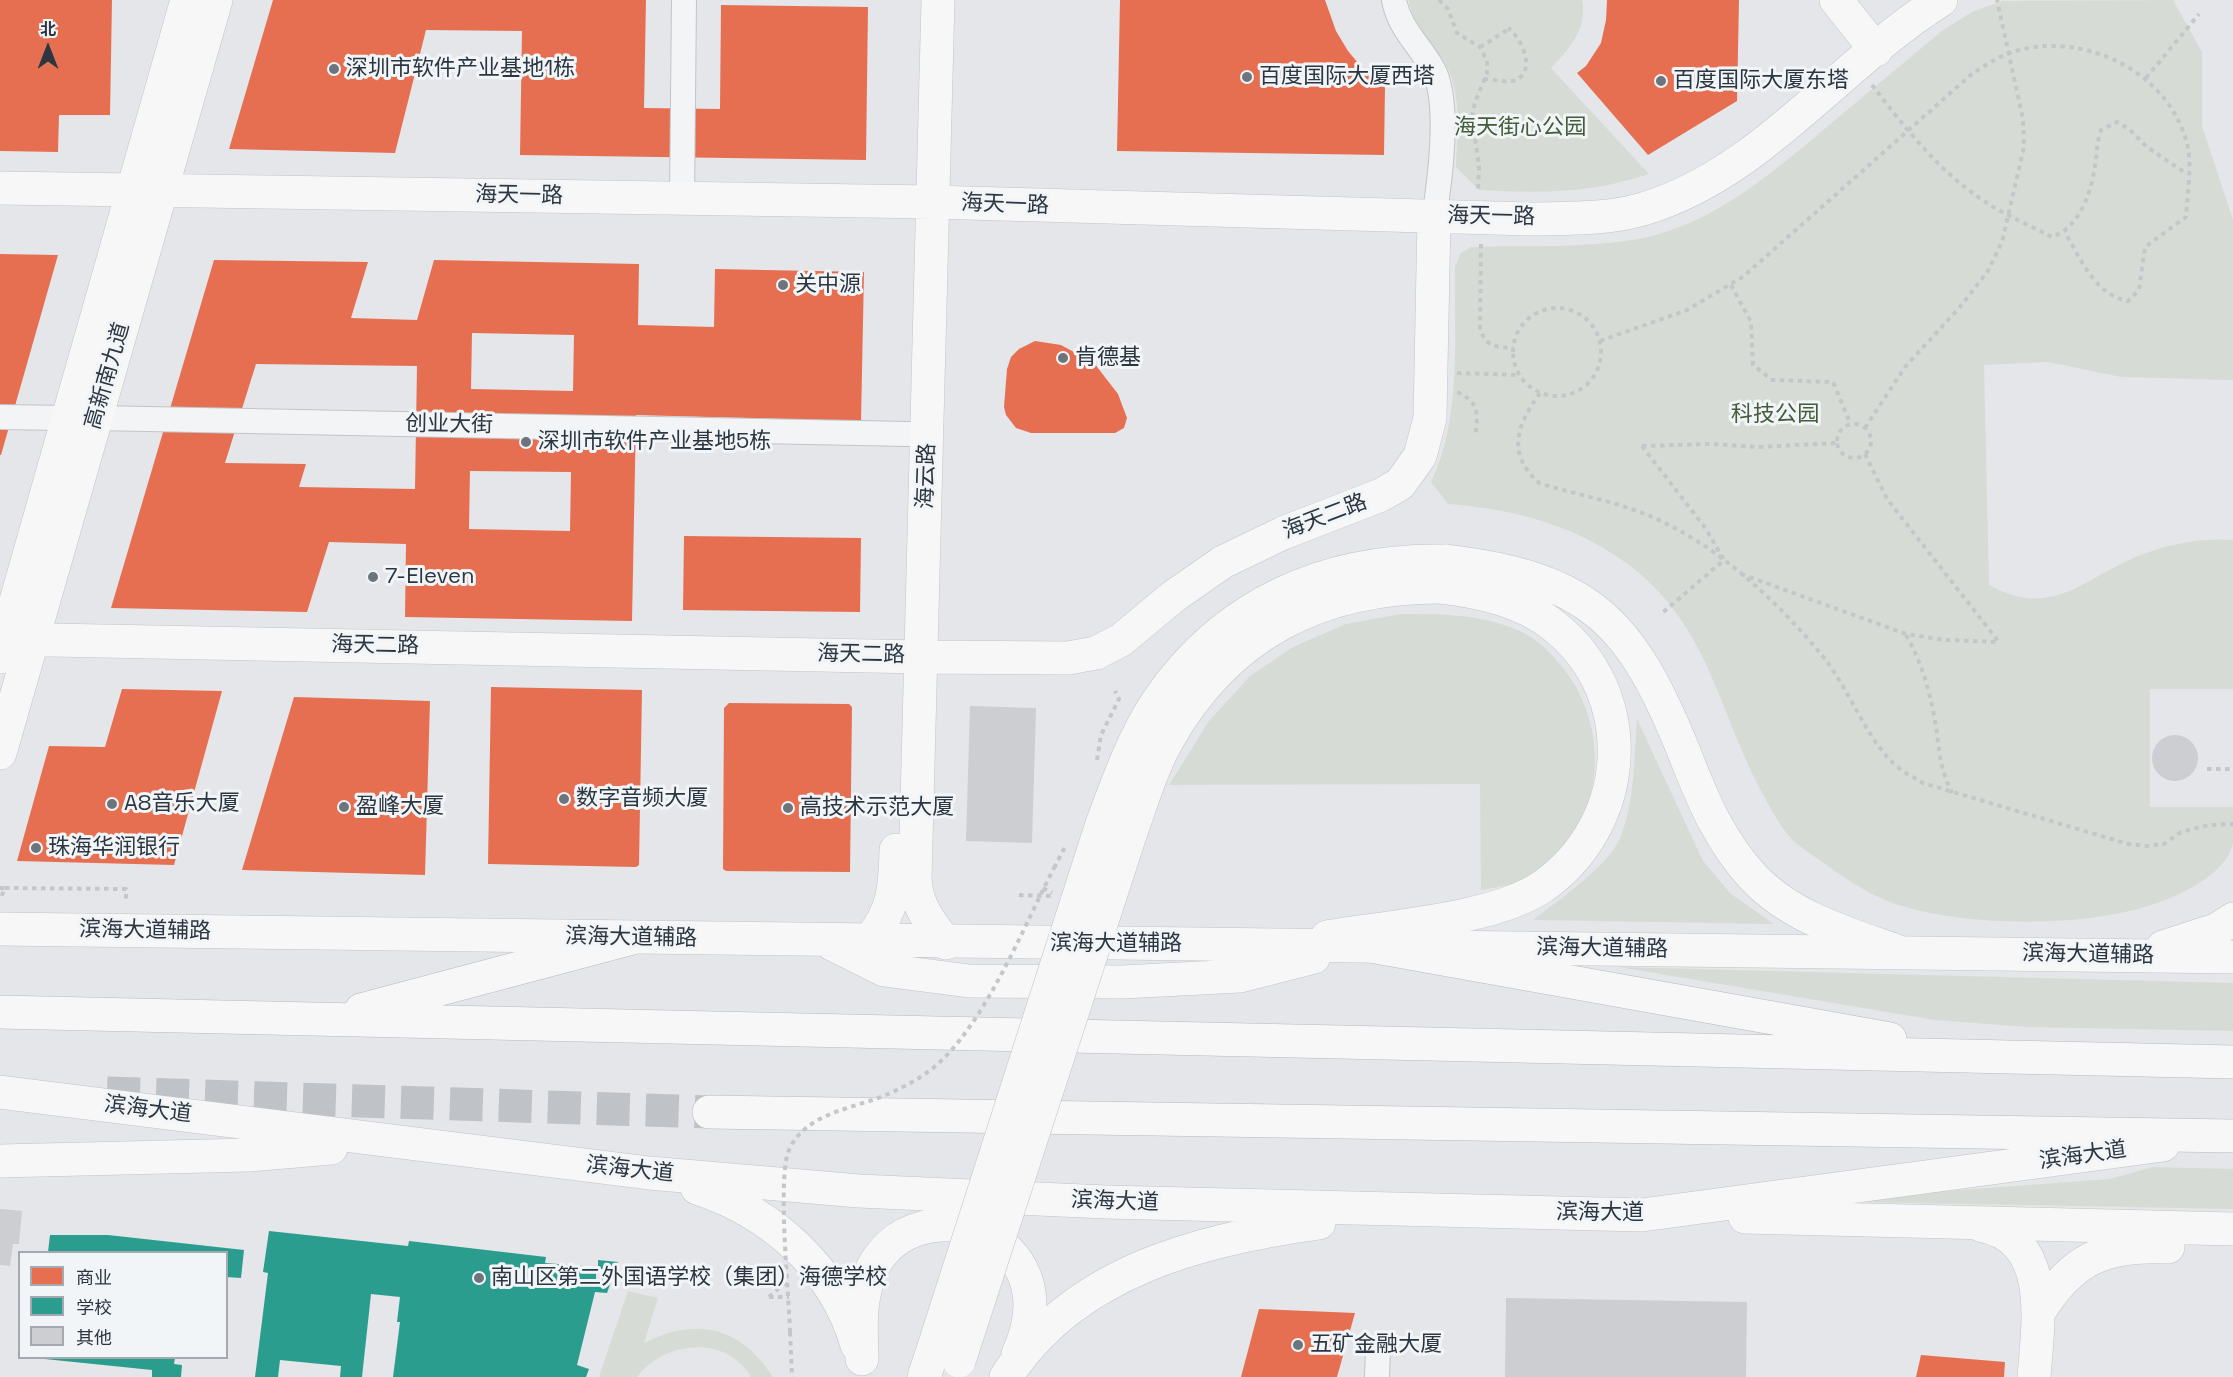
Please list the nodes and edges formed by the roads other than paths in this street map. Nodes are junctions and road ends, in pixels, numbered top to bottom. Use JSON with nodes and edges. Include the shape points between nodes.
{"nodes":[{"id":1,"x":187,"y":0,"type":"edge"},
{"id":2,"x":216,"y":0,"type":"edge"},
{"id":3,"x":684,"y":0,"type":"edge"},
{"id":4,"x":919,"y":0,"type":"edge"},
{"id":5,"x":938,"y":0,"type":"edge"},
{"id":6,"x":1394,"y":0,"type":"edge"},
{"id":7,"x":1836,"y":0,"type":"edge"},
{"id":8,"x":1941,"y":0,"type":"edge"},
{"id":9,"x":1872,"y":65,"type":"junction"},
{"id":10,"x":0,"y":188,"type":"edge"},
{"id":11,"x":147,"y":190,"type":"junction"},
{"id":12,"x":682,"y":199,"type":"junction"},
{"id":13,"x":923,"y":202,"type":"junction"},
{"id":14,"x":1434,"y":217,"type":"junction"},
{"id":15,"x":0,"y":417,"type":"edge"},
{"id":16,"x":82,"y":418,"type":"junction"},
{"id":17,"x":909,"y":434,"type":"junction"},
{"id":18,"x":1442,"y":574,"type":"junction"},
{"id":19,"x":9,"y":644,"type":"edge"},
{"id":20,"x":912,"y":656,"type":"junction"},
{"id":21,"x":0,"y":753,"type":"edge"},
{"id":22,"x":2233,"y":919,"type":"edge"},
{"id":23,"x":0,"y":929,"type":"edge"},
{"id":24,"x":632,"y":938,"type":"junction"},
{"id":25,"x":827,"y":941,"type":"junction"},
{"id":26,"x":869,"y":941,"type":"junction"},
{"id":27,"x":946,"y":943,"type":"junction"},
{"id":28,"x":1280,"y":945,"type":"junction"},
{"id":29,"x":1366,"y":947,"type":"junction"},
{"id":30,"x":1899,"y":951,"type":"junction"},
{"id":31,"x":2107,"y":956,"type":"junction"},
{"id":32,"x":2233,"y":957,"type":"edge"},
{"id":33,"x":0,"y":1012,"type":"edge"},
{"id":34,"x":324,"y":1020,"type":"junction"},
{"id":35,"x":2001,"y":1058,"type":"junction"},
{"id":36,"x":2233,"y":1062,"type":"edge"},
{"id":37,"x":0,"y":1092,"type":"edge"},
{"id":38,"x":709,"y":1112,"type":"tunnel mouth"},
{"id":39,"x":2231,"y":1136,"type":"edge"},
{"id":40,"x":399,"y":1143,"type":"junction"},
{"id":41,"x":0,"y":1161,"type":"edge"},
{"id":42,"x":650,"y":1173,"type":"junction"},
{"id":43,"x":1419,"y":1209,"type":"junction"},
{"id":44,"x":1642,"y":1215,"type":"junction"},
{"id":45,"x":1970,"y":1222,"type":"junction"},
{"id":46,"x":2233,"y":1228,"type":"edge"},
{"id":47,"x":2233,"y":1249,"type":"edge"},
{"id":48,"x":2039,"y":1312,"type":"junction"},
{"id":49,"x":1378,"y":1348,"type":"dead end"},
{"id":50,"x":942,"y":1367,"type":"edge"},
{"id":51,"x":864,"y":1368,"type":"edge"},
{"id":52,"x":1007,"y":1375,"type":"edge"},
{"id":53,"x":1377,"y":1377,"type":"edge"},
{"id":54,"x":2034,"y":1377,"type":"edge"}],
"edges":[{"from":1,"to":11,"type":"main road","name":"高新南九道"},
{"from":2,"to":11,"type":"main road","name":"高新南九道"},
{"from":3,"to":12,"type":"street"},
{"from":4,"to":13,"type":"main road","name":"海云路"},
{"from":5,"to":13,"type":"main road","name":"海云路"},
{"from":6,"to":14,"type":"street","via":[[1403,27],[1429,62],[1439,86],[1439,182]]},
{"from":7,"to":9,"type":"main road"},
{"from":8,"to":9,"type":"main road","name":"海天一路"},
{"from":9,"to":14,"type":"main road","name":"海天一路","via":[[1728,168],[1670,200],[1640,210],[1582,218]]},
{"from":10,"to":11,"type":"main road","name":"海天一路"},
{"from":11,"to":12,"type":"main road","name":"海天一路"},
{"from":11,"to":16,"type":"main road","name":"高新南九道"},
{"from":12,"to":13,"type":"main road","name":"海天一路"},
{"from":13,"to":14,"type":"main road","name":"海天一路"},
{"from":13,"to":17,"type":"main road","name":"海云路"},
{"from":13,"to":20,"type":"main road","name":"海云路"},
{"from":14,"to":20,"type":"main road","name":"海天二路","via":[[1430,418],[1420,456],[1400,484],[1222,562],[1121,639],[1096,653],[1068,658]]},
{"from":15,"to":16,"type":"street","name":"创业大街"},
{"from":16,"to":17,"type":"street","name":"创业大街"},
{"from":16,"to":19,"type":"main road","name":"高新南九道"},
{"from":17,"to":20,"type":"main road","name":"海云路"},
{"from":18,"to":28,"type":"main road","via":[[1471,591],[1531,611],[1572,642],[1586,661],[1607,704],[1615,747],[1615,771],[1602,814],[1582,848],[1561,872],[1520,898],[1475,912]]},
{"from":18,"to":30,"type":"main road","via":[[1520,573],[1579,598],[1604,617],[1623,636],[1649,674],[1664,701],[1707,808],[1742,864],[1792,908]]},
{"from":18,"to":50,"type":"main road","bridge":true,"via":[[1353,595],[1293,617],[1241,650],[1200,692],[1180,720],[1152,775]]},
{"from":19,"to":20,"type":"main road","name":"海天二路"},
{"from":19,"to":21,"type":"main road","name":"高新南九道"},
{"from":20,"to":26,"type":"main road","name":"海云路","via":[[895,880],[889,912]]},
{"from":20,"to":27,"type":"main road","name":"海云路","via":[[915,890],[922,909]]},
{"from":22,"to":31,"type":"main road","via":[[2191,940]]},
{"from":23,"to":24,"type":"main road","name":"滨海大道辅路"},
{"from":24,"to":25,"type":"main road","name":"滨海大道辅路"},
{"from":24,"to":34,"type":"main road"},
{"from":25,"to":26,"type":"main road","name":"滨海大道辅路"},
{"from":25,"to":29,"type":"main road","via":[[884,970],[992,981],[1122,982],[1240,976]]},
{"from":26,"to":27,"type":"main road","name":"滨海大道辅路"},
{"from":27,"to":28,"type":"main road","name":"滨海大道辅路"},
{"from":28,"to":29,"type":"main road","name":"滨海大道辅路"},
{"from":29,"to":30,"type":"main road","name":"滨海大道辅路"},
{"from":29,"to":35,"type":"main road"},
{"from":30,"to":31,"type":"main road","name":"滨海大道辅路"},
{"from":31,"to":32,"type":"main road","name":"滨海大道辅路"},
{"from":33,"to":34,"type":"main road"},
{"from":34,"to":35,"type":"main road"},
{"from":35,"to":36,"type":"main road"},
{"from":37,"to":40,"type":"main road","name":"滨海大道"},
{"from":38,"to":39,"type":"main road","name":"滨海大道"},
{"from":39,"to":44,"type":"main road","name":"滨海大道"},
{"from":40,"to":41,"type":"main road","via":[[249,1155]]},
{"from":40,"to":42,"type":"main road","name":"滨海大道"},
{"from":42,"to":43,"type":"main road","name":"滨海大道","via":[[993,1198]]},
{"from":42,"to":51,"type":"main road","via":[[740,1204],[785,1236],[813,1264],[838,1300]]},
{"from":43,"to":44,"type":"main road","name":"滨海大道"},
{"from":43,"to":52,"type":"main road","via":[[1269,1230],[1166,1256],[1117,1278],[1076,1304],[1041,1332]]},
{"from":44,"to":45,"type":"main road"},
{"from":45,"to":46,"type":"main road"},
{"from":45,"to":48,"type":"main road","via":[[2001,1232],[2025,1254],[2033,1270]]},
{"from":47,"to":48,"type":"main road","via":[[2139,1246],[2091,1258],[2068,1272]]},
{"from":48,"to":54,"type":"main road"},
{"from":49,"to":53,"type":"street"},
{"from":51,"to":52,"type":"main road","via":[[864,1298],[873,1268],[883,1253],[909,1233],[945,1226],[984,1234],[1000,1242],[1013,1254],[1027,1278],[1028,1328]]}]}
